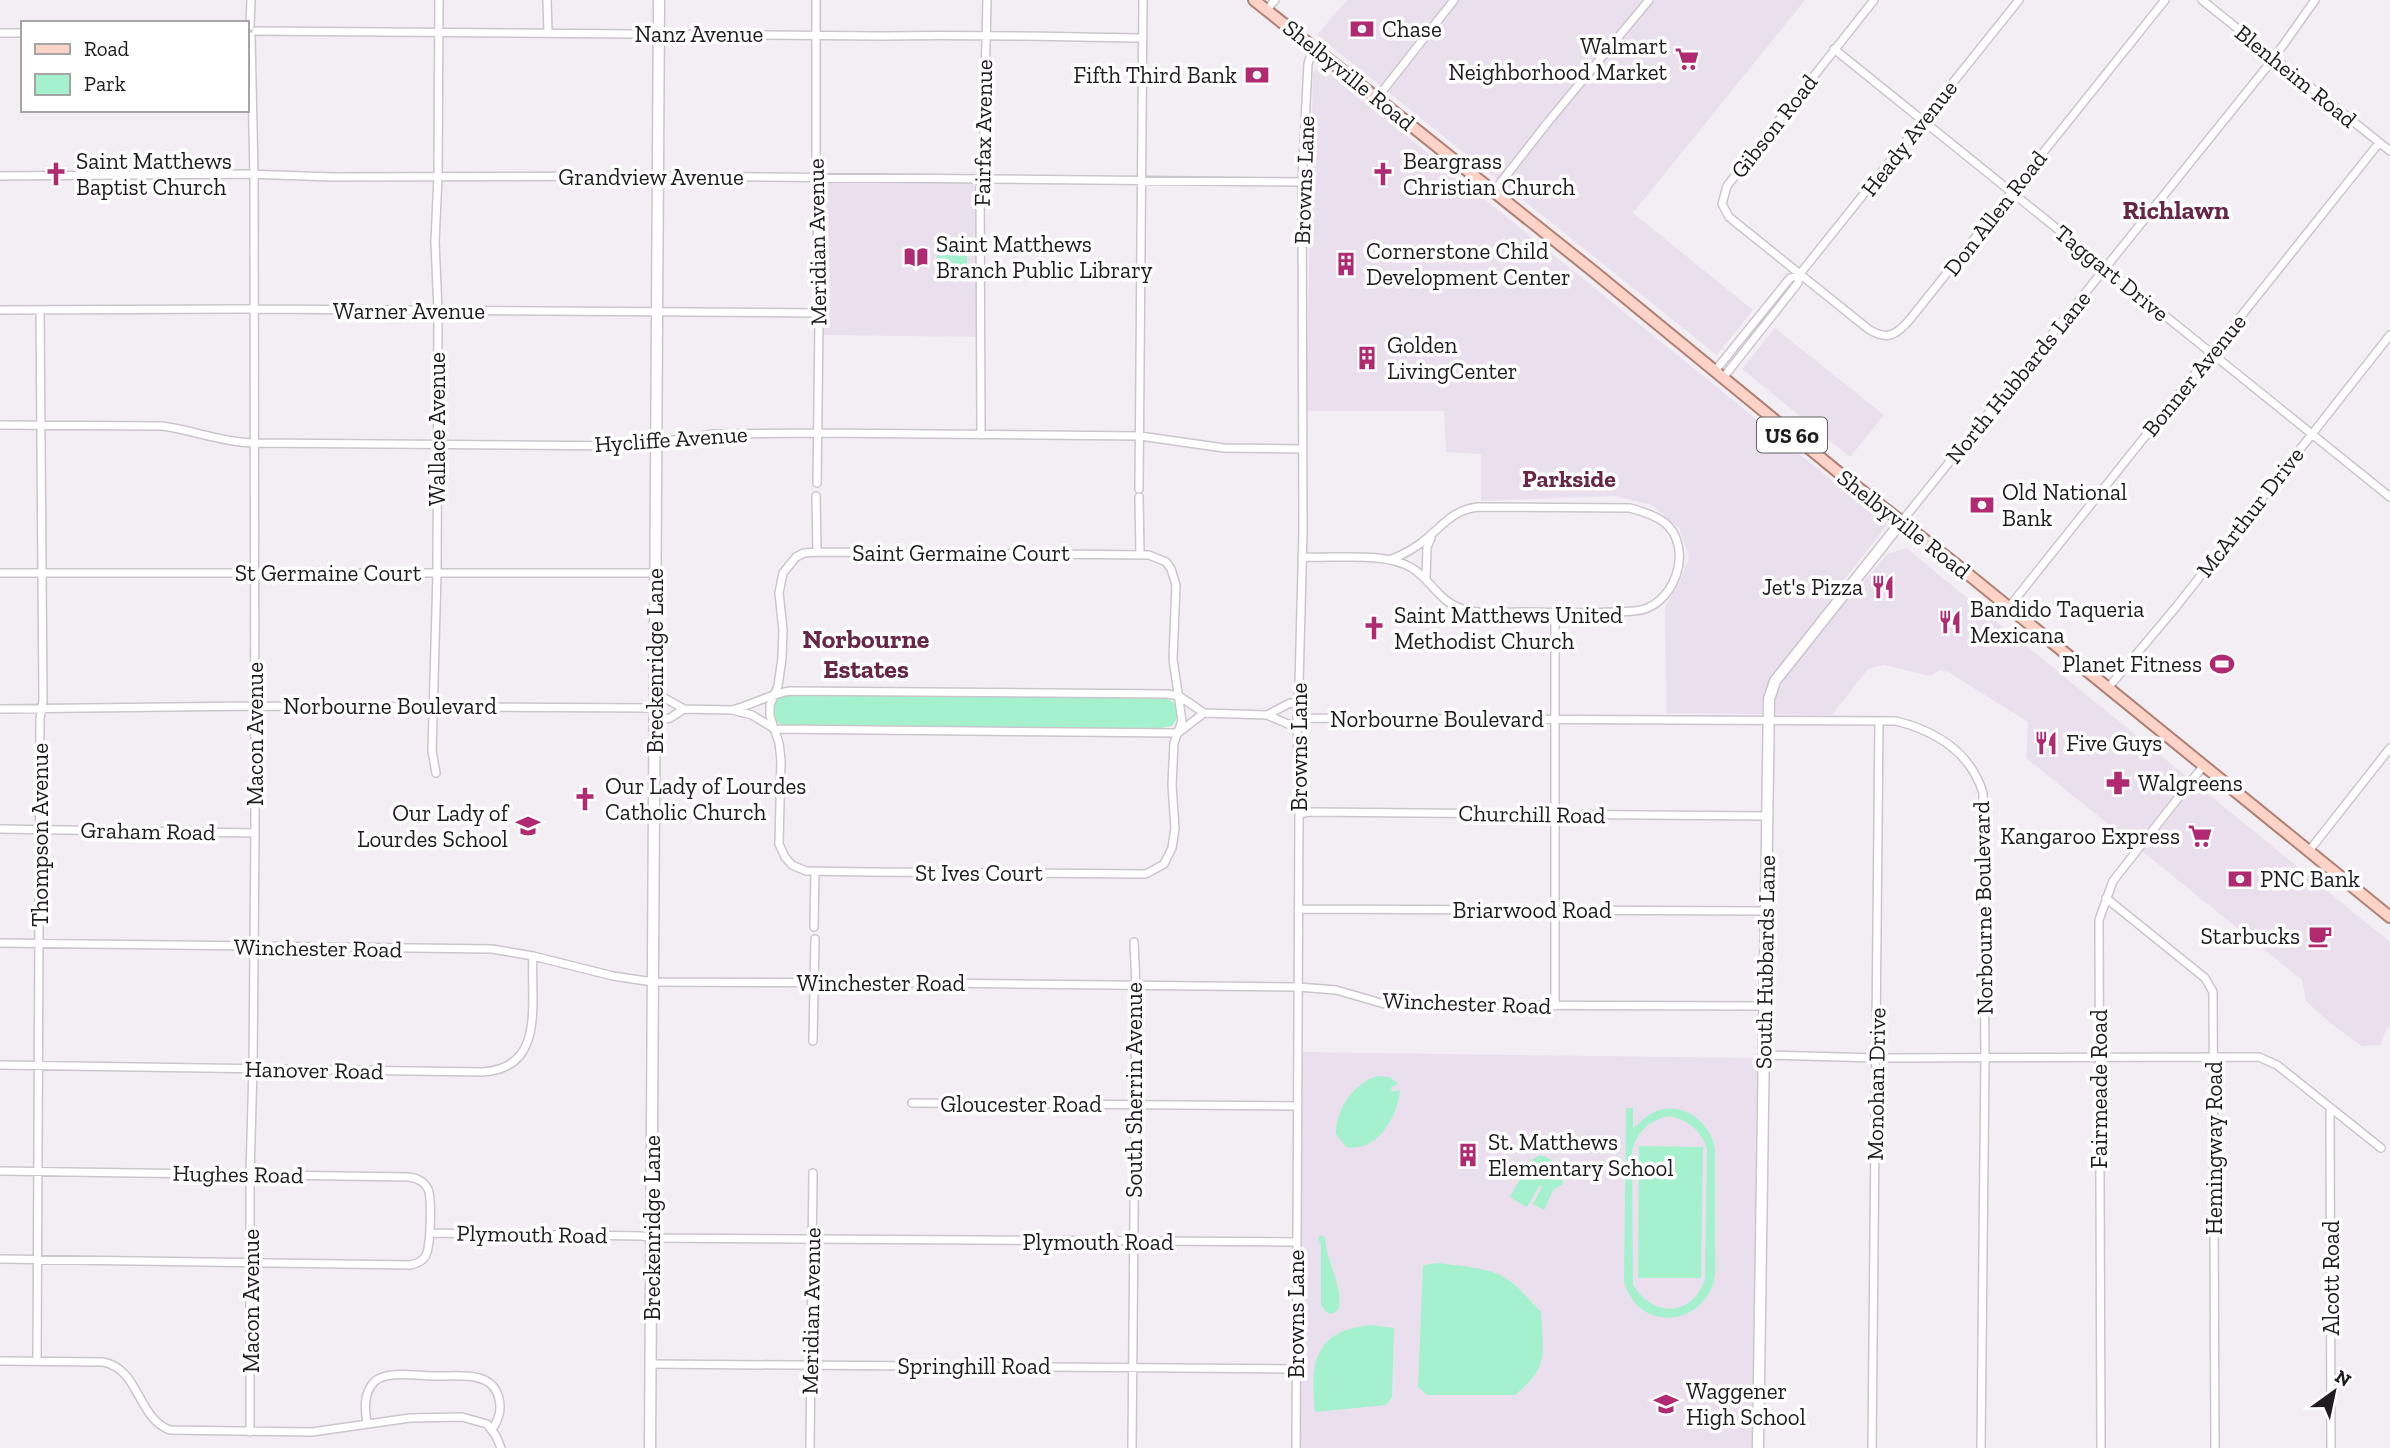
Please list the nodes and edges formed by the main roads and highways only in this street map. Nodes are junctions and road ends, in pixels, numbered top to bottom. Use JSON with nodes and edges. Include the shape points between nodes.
{"nodes":[{"id":1,"x":659,"y":0,"type":"edge"},
{"id":2,"x":1254,"y":0,"type":"edge"},
{"id":3,"x":1902,"y":521,"type":"junction"},
{"id":4,"x":2390,"y":917,"type":"edge"},
{"id":5,"x":650,"y":1448,"type":"edge"},
{"id":6,"x":1758,"y":1448,"type":"edge"}],
"edges":[{"from":1,"to":5,"type":"main road","name":"Breckenridge Lane"},
{"from":2,"to":3,"type":"main road","name":"Shelbyville Road","number":"US 60"},
{"from":3,"to":4,"type":"main road","name":"Shelbyville Road","number":"US 60"},
{"from":3,"to":6,"type":"main road","name":"South Hubbards Lane","via":[[1770,691]]}]}
